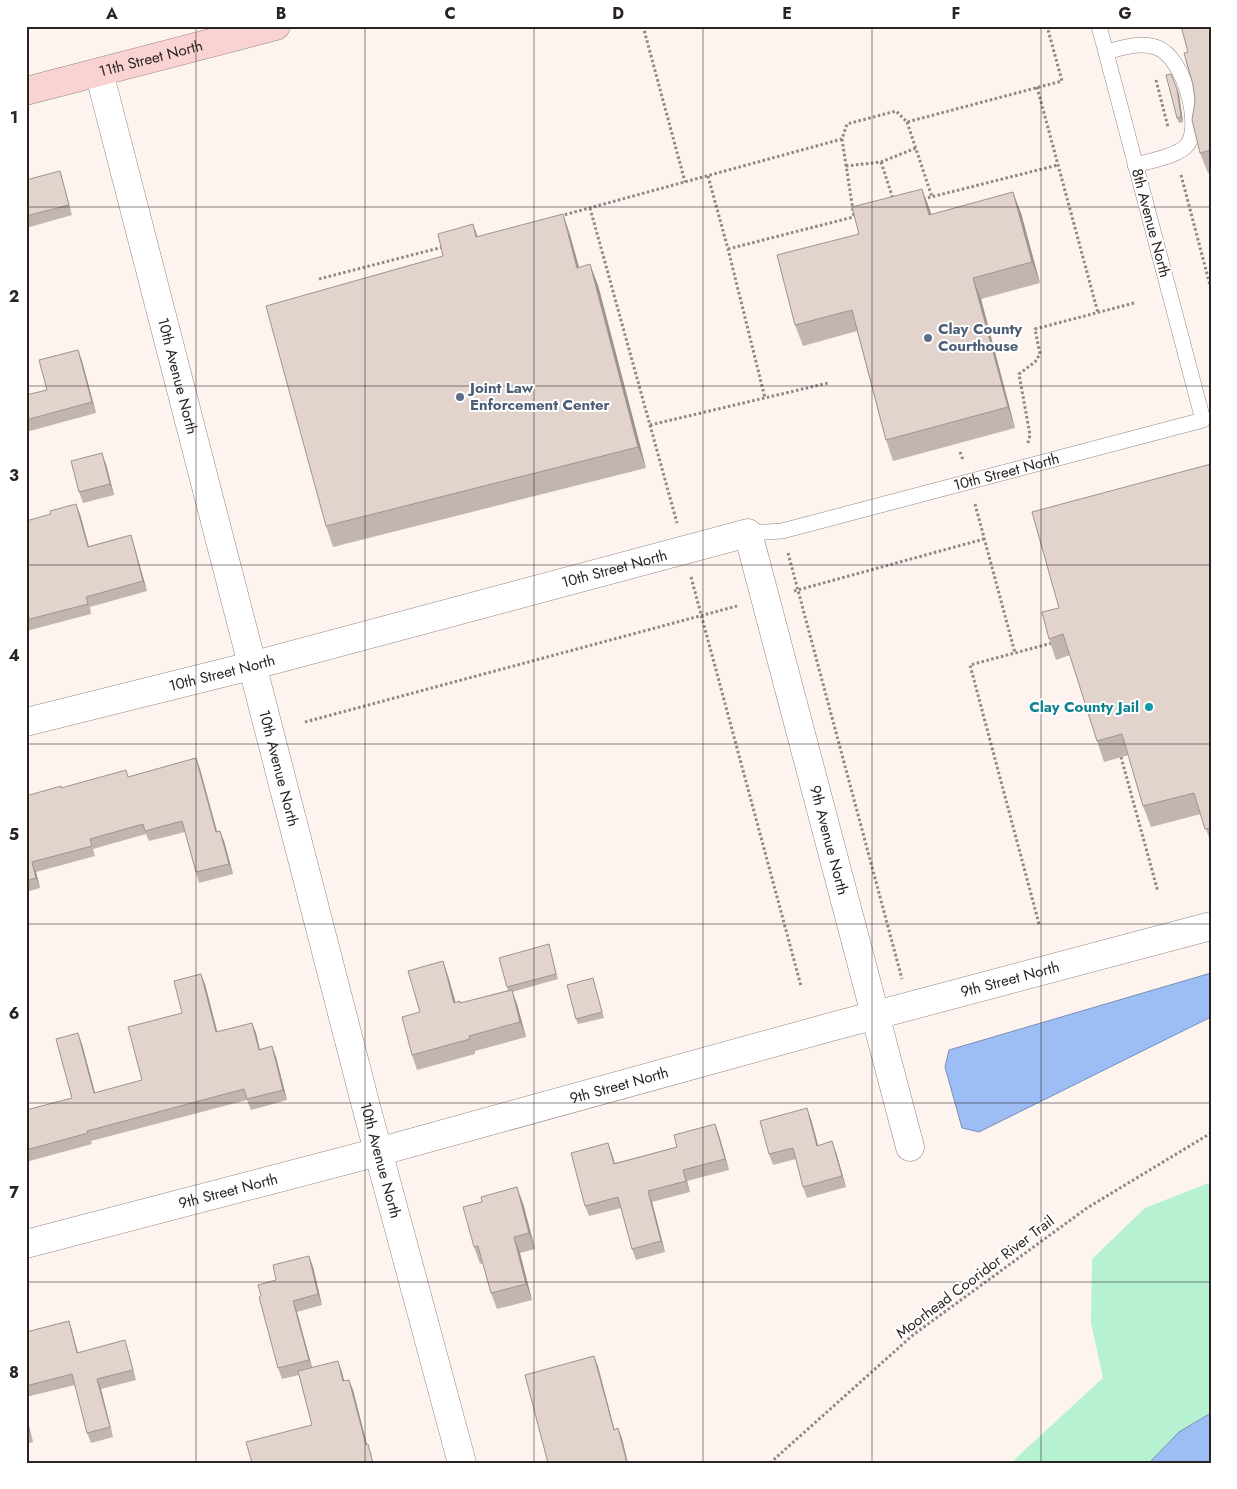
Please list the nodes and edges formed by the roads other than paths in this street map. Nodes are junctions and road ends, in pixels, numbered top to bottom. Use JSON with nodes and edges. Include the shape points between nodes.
{"nodes":[{"id":1,"x":276,"y":26,"type":"edge"},
{"id":2,"x":1099,"y":26,"type":"edge"},
{"id":3,"x":212,"y":34,"type":"edge"},
{"id":4,"x":1106,"y":52,"type":"junction"},
{"id":5,"x":99,"y":72,"type":"junction"},
{"id":6,"x":26,"y":91,"type":"edge"},
{"id":7,"x":1135,"y":165,"type":"junction"},
{"id":8,"x":1203,"y":420,"type":"joint"},
{"id":9,"x":748,"y":533,"type":"junction"},
{"id":10,"x":251,"y":666,"type":"junction"},
{"id":11,"x":26,"y":722,"type":"edge"},
{"id":12,"x":1211,"y":926,"type":"edge"},
{"id":13,"x":875,"y":1015,"type":"junction"},
{"id":14,"x":910,"y":1146,"type":"dead end"},
{"id":15,"x":378,"y":1152,"type":"junction"},
{"id":16,"x":26,"y":1244,"type":"edge"},
{"id":17,"x":462,"y":1463,"type":"edge"}],
"edges":[{"from":1,"to":3,"type":"street","name":"11th Street North"},
{"from":2,"to":4,"type":"lane","name":"8th Avenue North"},
{"from":3,"to":5,"type":"street","name":"11th Street North"},
{"from":4,"to":7,"type":"lane","name":"8th Avenue North"},
{"from":4,"to":7,"type":"lane","via":[[1134,45],[1159,48],[1173,60],[1184,82],[1193,116],[1193,131],[1188,145],[1175,154]]},
{"from":5,"to":6,"type":"street","name":"11th Street North"},
{"from":5,"to":10,"type":"street","name":"10th Avenue North"},
{"from":7,"to":8,"type":"lane","name":"8th Avenue North"},
{"from":8,"to":9,"type":"lane","name":"10th Street North","via":[[782,531]]},
{"from":9,"to":10,"type":"street","name":"10th Street North"},
{"from":9,"to":13,"type":"street","name":"9th Avenue North"},
{"from":10,"to":11,"type":"street","name":"10th Street North"},
{"from":10,"to":15,"type":"street","name":"10th Avenue North"},
{"from":12,"to":13,"type":"street","name":"9th Street North"},
{"from":13,"to":14,"type":"street","name":"9th Avenue North"},
{"from":13,"to":15,"type":"street","name":"9th Street North"},
{"from":15,"to":16,"type":"street","name":"9th Street North"},
{"from":15,"to":17,"type":"street","name":"10th Avenue North"}]}
